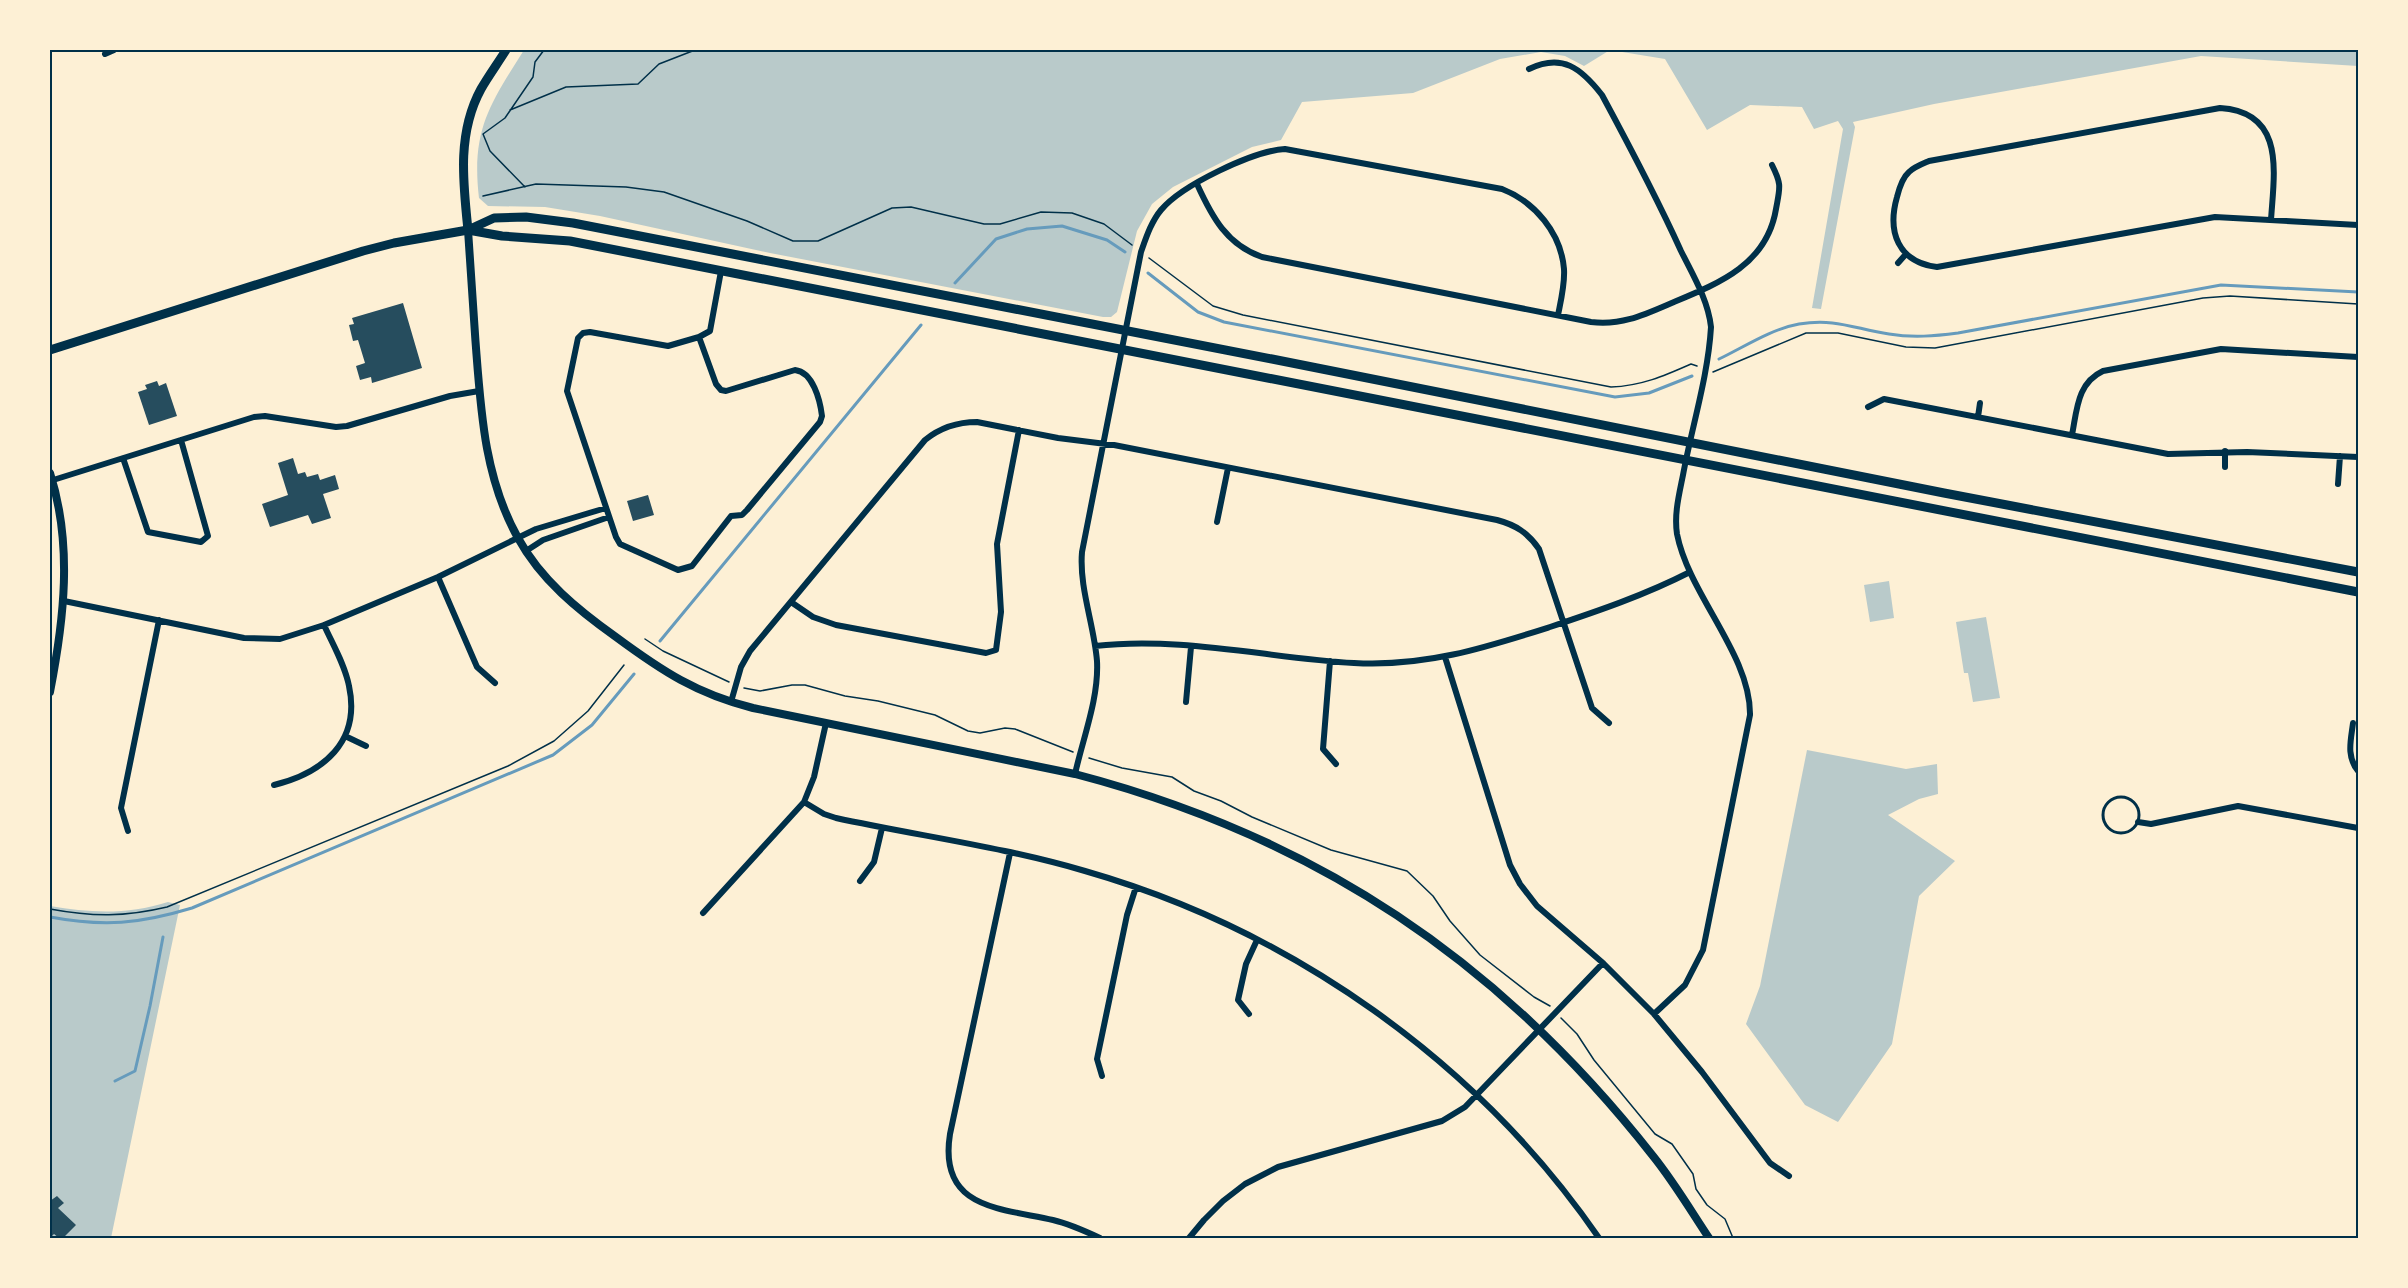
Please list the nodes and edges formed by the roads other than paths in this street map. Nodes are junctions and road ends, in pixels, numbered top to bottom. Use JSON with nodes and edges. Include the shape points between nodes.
{"nodes":[{"id":1,"x":114,"y":50,"type":"edge"},
{"id":2,"x":506,"y":50,"type":"edge"},
{"id":3,"x":105,"y":54,"type":"dead end"},
{"id":4,"x":1529,"y":69,"type":"dead end"},
{"id":5,"x":1772,"y":165,"type":"dead end"},
{"id":6,"x":1197,"y":184,"type":"junction"},
{"id":7,"x":2271,"y":220,"type":"junction"},
{"id":8,"x":2358,"y":225,"type":"edge"},
{"id":9,"x":468,"y":230,"type":"junction"},
{"id":10,"x":1906,"y":254,"type":"junction"},
{"id":11,"x":1898,"y":263,"type":"dead end"},
{"id":12,"x":721,"y":271,"type":"junction"},
{"id":13,"x":1700,"y":291,"type":"junction"},
{"id":14,"x":1558,"y":315,"type":"junction"},
{"id":15,"x":1124,"y":329,"type":"junction"},
{"id":16,"x":699,"y":337,"type":"junction"},
{"id":17,"x":1121,"y":349,"type":"junction"},
{"id":18,"x":50,"y":350,"type":"edge"},
{"id":19,"x":2358,"y":357,"type":"edge"},
{"id":20,"x":479,"y":391,"type":"junction"},
{"id":21,"x":1980,"y":403,"type":"dead end"},
{"id":22,"x":1868,"y":407,"type":"dead end"},
{"id":23,"x":1977,"y":417,"type":"junction"},
{"id":24,"x":1019,"y":430,"type":"junction"},
{"id":25,"x":2072,"y":435,"type":"junction"},
{"id":26,"x":182,"y":440,"type":"junction"},
{"id":27,"x":1690,"y":441,"type":"junction"},
{"id":28,"x":1103,"y":443,"type":"junction"},
{"id":29,"x":2225,"y":452,"type":"junction"},
{"id":30,"x":2340,"y":456,"type":"junction"},
{"id":31,"x":2358,"y":457,"type":"edge"},
{"id":32,"x":123,"y":458,"type":"junction"},
{"id":33,"x":1686,"y":459,"type":"junction"},
{"id":34,"x":2225,"y":467,"type":"dead end"},
{"id":35,"x":1228,"y":468,"type":"junction"},
{"id":36,"x":50,"y":478,"type":"edge"},
{"id":37,"x":2338,"y":484,"type":"dead end"},
{"id":38,"x":606,"y":507,"type":"junction"},
{"id":39,"x":609,"y":517,"type":"junction"},
{"id":40,"x":1217,"y":522,"type":"dead end"},
{"id":41,"x":518,"y":538,"type":"junction"},
{"id":42,"x":526,"y":551,"type":"junction"},
{"id":43,"x":2358,"y":572,"type":"edge"},
{"id":44,"x":1690,"y":573,"type":"junction"},
{"id":45,"x":438,"y":577,"type":"junction"},
{"id":46,"x":2358,"y":591,"type":"edge"},
{"id":47,"x":64,"y":601,"type":"junction"},
{"id":48,"x":791,"y":602,"type":"junction"},
{"id":49,"x":159,"y":620,"type":"junction"},
{"id":50,"x":1564,"y":622,"type":"junction"},
{"id":51,"x":324,"y":626,"type":"junction"},
{"id":52,"x":1095,"y":646,"type":"junction"},
{"id":53,"x":1191,"y":647,"type":"junction"},
{"id":54,"x":1445,"y":657,"type":"junction"},
{"id":55,"x":1330,"y":661,"type":"junction"},
{"id":56,"x":495,"y":682,"type":"dead end"},
{"id":57,"x":50,"y":692,"type":"edge"},
{"id":58,"x":731,"y":702,"type":"junction"},
{"id":59,"x":1186,"y":702,"type":"dead end"},
{"id":60,"x":825,"y":723,"type":"junction"},
{"id":61,"x":1608,"y":723,"type":"dead end"},
{"id":62,"x":2353,"y":723,"type":"dead end"},
{"id":63,"x":345,"y":736,"type":"junction"},
{"id":64,"x":366,"y":746,"type":"dead end"},
{"id":65,"x":1336,"y":764,"type":"dead end"},
{"id":66,"x":2358,"y":771,"type":"edge"},
{"id":67,"x":1075,"y":774,"type":"junction"},
{"id":68,"x":274,"y":785,"type":"dead end"},
{"id":69,"x":804,"y":802,"type":"junction"},
{"id":70,"x":2138,"y":822,"type":"junction"},
{"id":71,"x":882,"y":828,"type":"junction"},
{"id":72,"x":2358,"y":828,"type":"edge"},
{"id":73,"x":128,"y":831,"type":"dead end"},
{"id":74,"x":1010,"y":852,"type":"junction"},
{"id":75,"x":860,"y":881,"type":"dead end"},
{"id":76,"x":1136,"y":887,"type":"junction"},
{"id":77,"x":703,"y":913,"type":"dead end"},
{"id":78,"x":1257,"y":940,"type":"junction"},
{"id":79,"x":1603,"y":963,"type":"junction"},
{"id":80,"x":1249,"y":1014,"type":"dead end"},
{"id":81,"x":1654,"y":1014,"type":"junction"},
{"id":82,"x":1540,"y":1029,"type":"junction"},
{"id":83,"x":1102,"y":1076,"type":"dead end"},
{"id":84,"x":1476,"y":1095,"type":"junction"},
{"id":85,"x":1789,"y":1176,"type":"dead end"},
{"id":86,"x":1101,"y":1239,"type":"edge"},
{"id":87,"x":1189,"y":1239,"type":"edge"},
{"id":88,"x":1599,"y":1239,"type":"edge"},
{"id":89,"x":1709,"y":1239,"type":"edge"}],
"edges":[{"from":1,"to":3,"type":"street"},
{"from":2,"to":9,"type":"main road","via":[[474,104],[466,135],[463,193]]},
{"from":4,"to":13,"type":"street","via":[[1556,61],[1574,69],[1602,95],[1649,181]]},
{"from":5,"to":13,"type":"street","via":[[1780,182],[1775,214],[1763,245],[1754,258],[1729,277]]},
{"from":6,"to":14,"type":"street","via":[[1217,224],[1249,253],[1278,262]]},
{"from":6,"to":14,"type":"street","via":[[1251,156],[1285,149],[1502,189],[1535,210],[1558,244],[1564,271]]},
{"from":6,"to":15,"type":"street","via":[[1169,201],[1152,224],[1141,252]]},
{"from":7,"to":8,"type":"street"},
{"from":7,"to":10,"type":"street","via":[[2203,218],[1948,266],[1925,265]]},
{"from":7,"to":10,"type":"street","via":[[2274,156],[2262,120],[2241,111],[2208,109],[1944,158],[1906,170],[1897,194],[1893,228]]},
{"from":9,"to":12,"type":"main road","via":[[570,242]]},
{"from":9,"to":15,"type":"main road","via":[[494,218],[526,217],[573,223]]},
{"from":9,"to":18,"type":"main road","via":[[363,251]]},
{"from":9,"to":20,"type":"street"},
{"from":10,"to":11,"type":"street"},
{"from":12,"to":16,"type":"street","via":[[712,325],[710,331]]},
{"from":12,"to":17,"type":"main road"},
{"from":13,"to":14,"type":"street","via":[[1624,321],[1601,323]]},
{"from":13,"to":27,"type":"street","via":[[1711,327]]},
{"from":15,"to":17,"type":"street"},
{"from":15,"to":27,"type":"main road"},
{"from":16,"to":38,"type":"street","via":[[668,346],[590,332],[579,338],[567,391]]},
{"from":16,"to":39,"type":"street","via":[[721,390],[803,370],[809,376],[821,410],[820,422],[747,510],[731,516],[692,566],[684,570],[620,544]]},
{"from":17,"to":28,"type":"street"},
{"from":17,"to":33,"type":"main road"},
{"from":19,"to":25,"type":"street","via":[[2221,349],[2103,371],[2083,388]]},
{"from":20,"to":26,"type":"street","via":[[347,426],[265,416]]},
{"from":20,"to":41,"type":"street","via":[[489,466]]},
{"from":21,"to":23,"type":"street"},
{"from":22,"to":23,"type":"street","via":[[1884,399]]},
{"from":23,"to":25,"type":"street"},
{"from":24,"to":28,"type":"street"},
{"from":24,"to":48,"type":"street","via":[[965,422],[934,432]]},
{"from":24,"to":48,"type":"street","via":[[997,544],[1001,612],[996,650],[986,653],[836,625],[813,617]]},
{"from":25,"to":29,"type":"street","via":[[2168,454]]},
{"from":26,"to":32,"type":"street"},
{"from":26,"to":32,"type":"street","via":[[208,536],[201,542],[148,532]]},
{"from":27,"to":33,"type":"street"},
{"from":27,"to":43,"type":"main road"},
{"from":28,"to":35,"type":"street"},
{"from":28,"to":52,"type":"street","via":[[1081,560]]},
{"from":29,"to":30,"type":"street"},
{"from":29,"to":34,"type":"street"},
{"from":30,"to":31,"type":"street"},
{"from":30,"to":37,"type":"street"},
{"from":32,"to":36,"type":"street"},
{"from":33,"to":44,"type":"street","via":[[1676,521]]},
{"from":33,"to":46,"type":"main road"},
{"from":35,"to":40,"type":"street"},
{"from":35,"to":50,"type":"street","via":[[1508,523],[1526,533],[1539,549]]},
{"from":36,"to":47,"type":"street","via":[[63,550]]},
{"from":38,"to":39,"type":"street"},
{"from":38,"to":41,"type":"street"},
{"from":39,"to":42,"type":"street","via":[[543,540]]},
{"from":41,"to":42,"type":"street"},
{"from":41,"to":45,"type":"street"},
{"from":42,"to":58,"type":"street","via":[[559,591],[588,616],[675,678]]},
{"from":44,"to":50,"type":"street","via":[[1631,600]]},
{"from":44,"to":81,"type":"street","via":[[1744,680],[1750,715],[1704,950],[1685,985]]},
{"from":45,"to":51,"type":"street"},
{"from":45,"to":56,"type":"street","via":[[477,667]]},
{"from":47,"to":49,"type":"street"},
{"from":47,"to":57,"type":"street"},
{"from":48,"to":58,"type":"street","via":[[750,651]]},
{"from":49,"to":51,"type":"street","via":[[261,639],[289,637]]},
{"from":49,"to":73,"type":"street","via":[[121,808]]},
{"from":50,"to":54,"type":"street"},
{"from":50,"to":61,"type":"street","via":[[1592,708]]},
{"from":51,"to":63,"type":"street","via":[[349,685],[350,719]]},
{"from":52,"to":53,"type":"street","via":[[1138,642]]},
{"from":52,"to":67,"type":"street","via":[[1096,683]]},
{"from":53,"to":55,"type":"street"},
{"from":53,"to":59,"type":"street"},
{"from":54,"to":55,"type":"street","via":[[1394,663]]},
{"from":54,"to":79,"type":"street","via":[[1515,874],[1537,906]]},
{"from":55,"to":65,"type":"street","via":[[1323,749]]},
{"from":58,"to":60,"type":"street"},
{"from":60,"to":67,"type":"street"},
{"from":60,"to":69,"type":"street","via":[[814,777]]},
{"from":62,"to":66,"type":"street","via":[[2349,750]]},
{"from":63,"to":64,"type":"street"},
{"from":63,"to":68,"type":"street","via":[[335,752],[311,772]]},
{"from":67,"to":82,"type":"street","via":[[1214,819],[1305,861],[1425,934]]},
{"from":69,"to":71,"type":"street","via":[[824,814]]},
{"from":69,"to":77,"type":"street"},
{"from":70,"to":70,"type":"lane","via":[[2138,808],[2132,801],[2115,799],[2104,810],[2106,824],[2119,833],[2133,829]]},
{"from":70,"to":72,"type":"street","via":[[2151,824],[2246,807]]},
{"from":71,"to":74,"type":"street"},
{"from":71,"to":75,"type":"street","via":[[874,862]]},
{"from":74,"to":76,"type":"street"},
{"from":74,"to":86,"type":"street","via":[[950,1134],[950,1166],[959,1186],[981,1204],[1068,1225]]},
{"from":76,"to":78,"type":"street"},
{"from":76,"to":83,"type":"street","via":[[1096,1059]]},
{"from":78,"to":80,"type":"street","via":[[1246,964],[1238,1000]]},
{"from":78,"to":84,"type":"street","via":[[1369,1007]]},
{"from":79,"to":81,"type":"street"},
{"from":79,"to":82,"type":"street"},
{"from":81,"to":85,"type":"street","via":[[1770,1163]]},
{"from":82,"to":84,"type":"street"},
{"from":82,"to":89,"type":"street","via":[[1655,1158]]},
{"from":84,"to":87,"type":"street","via":[[1442,1121],[1278,1167],[1223,1201]]},
{"from":84,"to":88,"type":"street","via":[[1524,1143]]}]}
